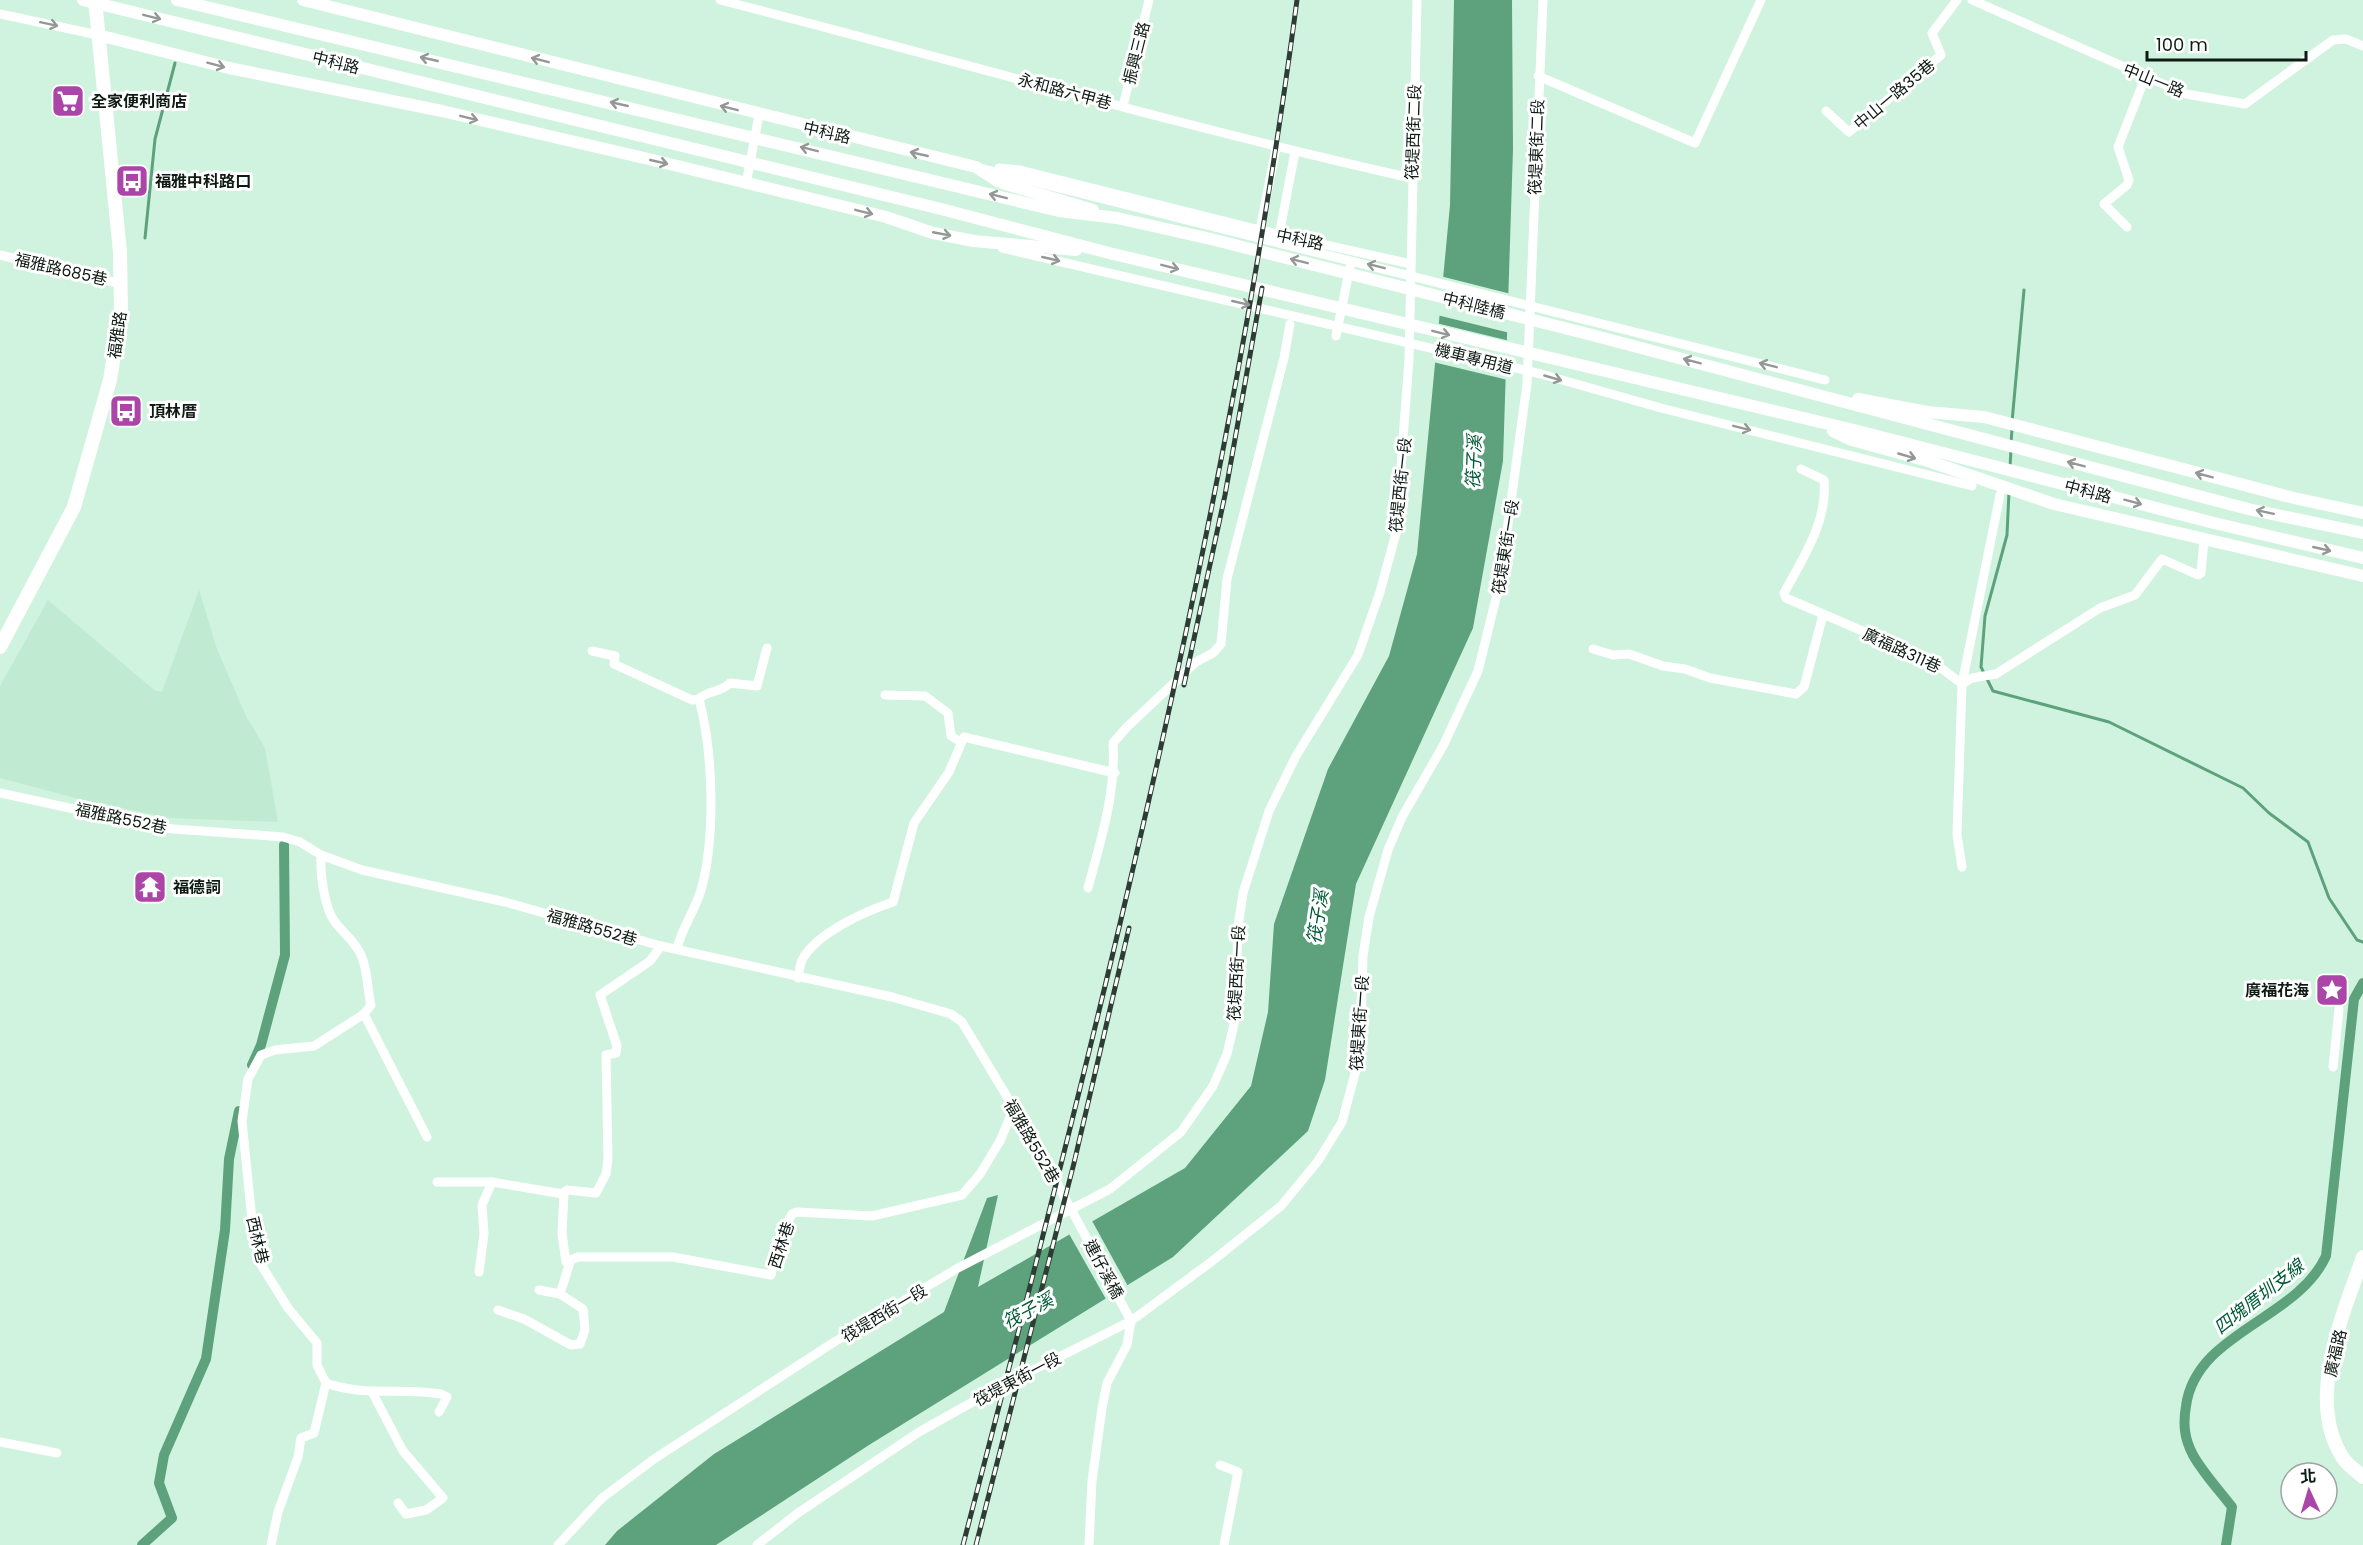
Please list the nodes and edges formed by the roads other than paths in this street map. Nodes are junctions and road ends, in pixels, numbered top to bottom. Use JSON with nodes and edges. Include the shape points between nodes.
{"nodes":[{"id":1,"x":177,"y":0,"type":"edge"},
{"id":2,"x":303,"y":0,"type":"edge"},
{"id":3,"x":720,"y":0,"type":"edge"},
{"id":4,"x":1149,"y":0,"type":"edge"},
{"id":5,"x":1417,"y":0,"type":"edge"},
{"id":6,"x":1543,"y":0,"type":"edge"},
{"id":7,"x":1761,"y":0,"type":"edge"},
{"id":8,"x":1957,"y":0,"type":"edge"},
{"id":9,"x":1972,"y":0,"type":"edge"},
{"id":10,"x":91,"y":1,"type":"edge"},
{"id":11,"x":0,"y":14,"type":"edge"},
{"id":12,"x":99,"y":35,"type":"junction"},
{"id":13,"x":2363,"y":46,"type":"edge"},
{"id":14,"x":1538,"y":76,"type":"junction"},
{"id":15,"x":2145,"y":78,"type":"junction"},
{"id":16,"x":1122,"y":106,"type":"junction"},
{"id":17,"x":1826,"y":111,"type":"dead end"},
{"id":18,"x":759,"y":116,"type":"junction"},
{"id":19,"x":755,"y":136,"type":"junction"},
{"id":20,"x":1276,"y":148,"type":"junction"},
{"id":21,"x":1295,"y":152,"type":"junction"},
{"id":22,"x":749,"y":163,"type":"junction"},
{"id":23,"x":976,"y":167,"type":"junction"},
{"id":24,"x":1411,"y":178,"type":"junction"},
{"id":25,"x":746,"y":184,"type":"junction"},
{"id":26,"x":1117,"y":218,"type":"junction"},
{"id":27,"x":2127,"y":227,"type":"dead end"},
{"id":28,"x":1260,"y":230,"type":"junction"},
{"id":29,"x":1279,"y":235,"type":"junction"},
{"id":30,"x":974,"y":241,"type":"junction"},
{"id":31,"x":1353,"y":250,"type":"junction"},
{"id":32,"x":1113,"y":254,"type":"junction"},
{"id":33,"x":0,"y":255,"type":"edge"},
{"id":34,"x":1411,"y":264,"type":"junction"},
{"id":35,"x":122,"y":284,"type":"junction"},
{"id":36,"x":1533,"y":293,"type":"joint"},
{"id":37,"x":1290,"y":324,"type":"dead end"},
{"id":38,"x":1336,"y":336,"type":"dead end"},
{"id":39,"x":1825,"y":380,"type":"dead end"},
{"id":40,"x":1830,"y":397,"type":"junction"},
{"id":41,"x":1812,"y":422,"type":"junction"},
{"id":42,"x":1801,"y":469,"type":"dead end"},
{"id":43,"x":1972,"y":486,"type":"dead end"},
{"id":44,"x":2000,"y":495,"type":"dead end"},
{"id":45,"x":2363,"y":513,"type":"edge"},
{"id":46,"x":2363,"y":533,"type":"edge"},
{"id":47,"x":2204,"y":540,"type":"junction"},
{"id":48,"x":2363,"y":558,"type":"edge"},
{"id":49,"x":2363,"y":576,"type":"edge"},
{"id":50,"x":1823,"y":615,"type":"junction"},
{"id":51,"x":0,"y":647,"type":"edge"},
{"id":52,"x":767,"y":648,"type":"dead end"},
{"id":53,"x":1593,"y":649,"type":"dead end"},
{"id":54,"x":592,"y":651,"type":"dead end"},
{"id":55,"x":1962,"y":684,"type":"junction"},
{"id":56,"x":885,"y":695,"type":"dead end"},
{"id":57,"x":699,"y":699,"type":"junction"},
{"id":58,"x":961,"y":742,"type":"junction"},
{"id":59,"x":1115,"y":773,"type":"junction"},
{"id":60,"x":0,"y":793,"type":"edge"},
{"id":61,"x":321,"y":855,"type":"junction"},
{"id":62,"x":1962,"y":867,"type":"dead end"},
{"id":63,"x":1088,"y":888,"type":"dead end"},
{"id":64,"x":661,"y":946,"type":"junction"},
{"id":65,"x":677,"y":950,"type":"junction"},
{"id":66,"x":798,"y":978,"type":"junction"},
{"id":67,"x":2339,"y":1009,"type":"dead end"},
{"id":68,"x":364,"y":1014,"type":"junction"},
{"id":69,"x":2333,"y":1067,"type":"dead end"},
{"id":70,"x":1014,"y":1108,"type":"junction"},
{"id":71,"x":427,"y":1137,"type":"dead end"},
{"id":72,"x":437,"y":1182,"type":"dead end"},
{"id":73,"x":492,"y":1182,"type":"junction"},
{"id":74,"x":563,"y":1194,"type":"junction"},
{"id":75,"x":1074,"y":1214,"type":"junction"},
{"id":76,"x":2363,"y":1257,"type":"edge"},
{"id":77,"x":570,"y":1262,"type":"junction"},
{"id":78,"x":479,"y":1272,"type":"dead end"},
{"id":79,"x":540,"y":1290,"type":"dead end"},
{"id":80,"x":561,"y":1294,"type":"junction"},
{"id":81,"x":498,"y":1310,"type":"dead end"},
{"id":82,"x":1131,"y":1321,"type":"junction"},
{"id":83,"x":326,"y":1383,"type":"junction"},
{"id":84,"x":372,"y":1392,"type":"junction"},
{"id":85,"x":439,"y":1412,"type":"dead end"},
{"id":86,"x":0,"y":1442,"type":"edge"},
{"id":87,"x":57,"y":1453,"type":"dead end"},
{"id":88,"x":1220,"y":1465,"type":"dead end"},
{"id":89,"x":2363,"y":1477,"type":"edge"},
{"id":90,"x":398,"y":1503,"type":"dead end"},
{"id":91,"x":1086,"y":1544,"type":"edge"},
{"id":92,"x":271,"y":1545,"type":"edge"},
{"id":93,"x":558,"y":1545,"type":"edge"},
{"id":94,"x":757,"y":1545,"type":"edge"},
{"id":95,"x":1224,"y":1545,"type":"edge"}],
"edges":[{"from":19,"to":1,"type":"street","name":"中科路","one_way":true},
{"from":18,"to":2,"type":"street","name":"中科路","one_way":true},
{"from":3,"to":16,"type":"street","name":"永和路六甲巷"},
{"from":4,"to":16,"type":"street","name":"振興三路"},
{"from":5,"to":24,"type":"street","name":"筏堤西街二段"},
{"from":6,"to":14,"type":"street","name":"筏堤東街二段"},
{"from":7,"to":14,"type":"street","via":[[1695,143]]},
{"from":8,"to":17,"type":"street","name":"中山一路35巷","via":[[1932,33],[1941,55],[1919,76],[1849,132]]},
{"from":9,"to":15,"type":"street","name":"中山一路"},
{"from":10,"to":12,"type":"main road","name":"福雅路"},
{"from":10,"to":22,"type":"street","name":"中科路","one_way":true},
{"from":11,"to":12,"type":"street","name":"中科路","one_way":true},
{"from":12,"to":25,"type":"street","name":"中科路","one_way":true},
{"from":12,"to":35,"type":"main road","name":"福雅路"},
{"from":13,"to":15,"type":"street","name":"中山一路","via":[[2346,39],[2333,40],[2245,104],[2186,94]]},
{"from":14,"to":36,"type":"street","name":"筏堤東街二段"},
{"from":15,"to":27,"type":"street","via":[[2118,147],[2129,180],[2104,204]]},
{"from":16,"to":20,"type":"street","name":"永和路六甲巷"},
{"from":18,"to":19,"type":"street"},
{"from":23,"to":18,"type":"street","name":"中科路","one_way":true},
{"from":19,"to":22,"type":"street"},
{"from":26,"to":19,"type":"street","name":"中科路","one_way":true,"via":[[1059,211]]},
{"from":20,"to":21,"type":"street","name":"永和路六甲巷"},
{"from":20,"to":28,"type":"street"},
{"from":21,"to":24,"type":"street","name":"永和路六甲巷"},
{"from":21,"to":29,"type":"street"},
{"from":22,"to":25,"type":"street"},
{"from":22,"to":32,"type":"street","name":"中科路"},
{"from":23,"to":26,"type":"street","via":[[999,182]]},
{"from":23,"to":28,"type":"street","name":"中科路","via":[[1020,170]]},
{"from":39,"to":23,"type":"street","one_way":true},
{"from":24,"to":34,"type":"street","name":"筏堤西街二段"},
{"from":25,"to":30,"type":"street","name":"中科路","one_way":true},
{"from":40,"to":26,"type":"street","name":"中科陸橋","one_way":true},
{"from":28,"to":29,"type":"street","name":"中科路"},
{"from":29,"to":31,"type":"street","name":"中科路"},
{"from":30,"to":32,"type":"street","name":"中科路"},
{"from":30,"to":43,"type":"street","name":"機車專用道","one_way":true,"via":[[1541,374]]},
{"from":31,"to":34,"type":"street","name":"中科路"},
{"from":31,"to":38,"type":"street"},
{"from":32,"to":41,"type":"street","name":"中科陸橋","one_way":true},
{"from":33,"to":35,"type":"street","name":"福雅路685巷"},
{"from":34,"to":75,"type":"street","name":"筏堤西街一段","via":[[1407,411],[1396,533],[1358,655],[1296,756],[1269,811],[1243,893],[1238,926],[1237,1003],[1227,1054],[1204,1102],[1181,1132]]},
{"from":35,"to":51,"type":"main road","name":"福雅路","via":[[110,380],[74,507]]},
{"from":36,"to":82,"type":"street","name":"筏堤東街一段","via":[[1520,453],[1491,628],[1478,671],[1388,850],[1369,917],[1363,956],[1360,1055],[1342,1122],[1318,1161],[1281,1206]]},
{"from":37,"to":59,"type":"street","via":[[1227,579],[1221,644],[1196,662],[1113,743]]},
{"from":45,"to":40,"type":"street","one_way":true,"via":[[1984,417]]},
{"from":46,"to":40,"type":"street","name":"中科路","one_way":true,"via":[[2248,509]]},
{"from":41,"to":47,"type":"street","name":"中科路","one_way":true,"via":[[1852,440],[2054,504]]},
{"from":41,"to":48,"type":"street","name":"中科路","one_way":true},
{"from":42,"to":50,"type":"street","name":"廣福路311巷","via":[[1824,480],[1825,490],[1815,536],[1784,592],[1786,598]]},
{"from":44,"to":55,"type":"street"},
{"from":47,"to":49,"type":"street","name":"中科路"},
{"from":47,"to":55,"type":"street","via":[[2198,575],[2162,559],[2135,595],[2100,608],[1996,674]]},
{"from":50,"to":53,"type":"street","via":[[1804,687],[1796,694],[1726,682],[1629,654],[1613,655]]},
{"from":50,"to":55,"type":"street","name":"廣福路311巷","via":[[1932,661]]},
{"from":52,"to":57,"type":"street","via":[[758,686],[729,683]]},
{"from":54,"to":57,"type":"street","via":[[615,656],[614,664],[692,700]]},
{"from":55,"to":62,"type":"street","via":[[1957,836]]},
{"from":56,"to":58,"type":"street","via":[[928,698],[948,713],[951,736]]},
{"from":57,"to":65,"type":"street","via":[[707,727],[710,772],[708,847],[701,888]]},
{"from":58,"to":59,"type":"street","via":[[964,737]]},
{"from":58,"to":66,"type":"street","via":[[949,772],[914,823],[893,902],[854,917],[833,931],[803,958]]},
{"from":59,"to":63,"type":"street","via":[[1112,799]]},
{"from":60,"to":61,"type":"street","name":"福雅路552巷","via":[[161,828],[283,837]]},
{"from":61,"to":64,"type":"street","name":"福雅路552巷","via":[[362,870],[505,902]]},
{"from":61,"to":68,"type":"street","via":[[329,911],[353,940],[365,964],[371,1005]]},
{"from":64,"to":65,"type":"street","name":"福雅路552巷"},
{"from":64,"to":74,"type":"street","via":[[650,961],[601,993],[617,1046],[616,1053],[606,1055],[606,1174],[596,1193],[567,1190]]},
{"from":65,"to":66,"type":"street","name":"福雅路552巷"},
{"from":66,"to":70,"type":"street","name":"福雅路552巷","via":[[892,997],[951,1014],[962,1022]]},
{"from":67,"to":69,"type":"street"},
{"from":68,"to":71,"type":"street"},
{"from":68,"to":83,"type":"street","name":"西林巷","via":[[314,1046],[261,1055],[248,1079],[242,1121],[254,1240],[260,1263],[316,1343],[317,1365]]},
{"from":70,"to":75,"type":"street","name":"福雅路552巷"},
{"from":70,"to":77,"type":"street","name":"西林巷","via":[[1000,1141],[962,1195],[872,1216],[792,1214],[781,1234],[771,1275],[673,1257],[578,1257]]},
{"from":72,"to":73,"type":"street"},
{"from":73,"to":74,"type":"street"},
{"from":73,"to":78,"type":"street","via":[[482,1205],[484,1234]]},
{"from":74,"to":77,"type":"street","via":[[562,1234],[566,1262]]},
{"from":75,"to":82,"type":"street","name":"連仔溪橋"},
{"from":75,"to":93,"type":"street","name":"筏堤西街一段","via":[[958,1268],[831,1344],[664,1452],[602,1498]]},
{"from":76,"to":89,"type":"main road","name":"廣福路","via":[[2328,1370],[2326,1396],[2328,1423],[2343,1458]]},
{"from":77,"to":80,"type":"street"},
{"from":79,"to":80,"type":"street"},
{"from":80,"to":81,"type":"street","via":[[583,1309],[586,1318],[580,1344],[575,1346]]},
{"from":82,"to":91,"type":"street","via":[[1126,1345],[1107,1383]]},
{"from":82,"to":94,"type":"street","name":"筏堤東街一段","via":[[920,1432]]},
{"from":83,"to":84,"type":"street"},
{"from":83,"to":92,"type":"street","via":[[315,1432],[301,1438]]},
{"from":84,"to":85,"type":"street","via":[[441,1394],[447,1397]]},
{"from":84,"to":90,"type":"street","via":[[403,1451],[443,1498],[426,1510],[406,1514]]},
{"from":86,"to":87,"type":"street"},
{"from":88,"to":95,"type":"street","via":[[1238,1472]]}]}
